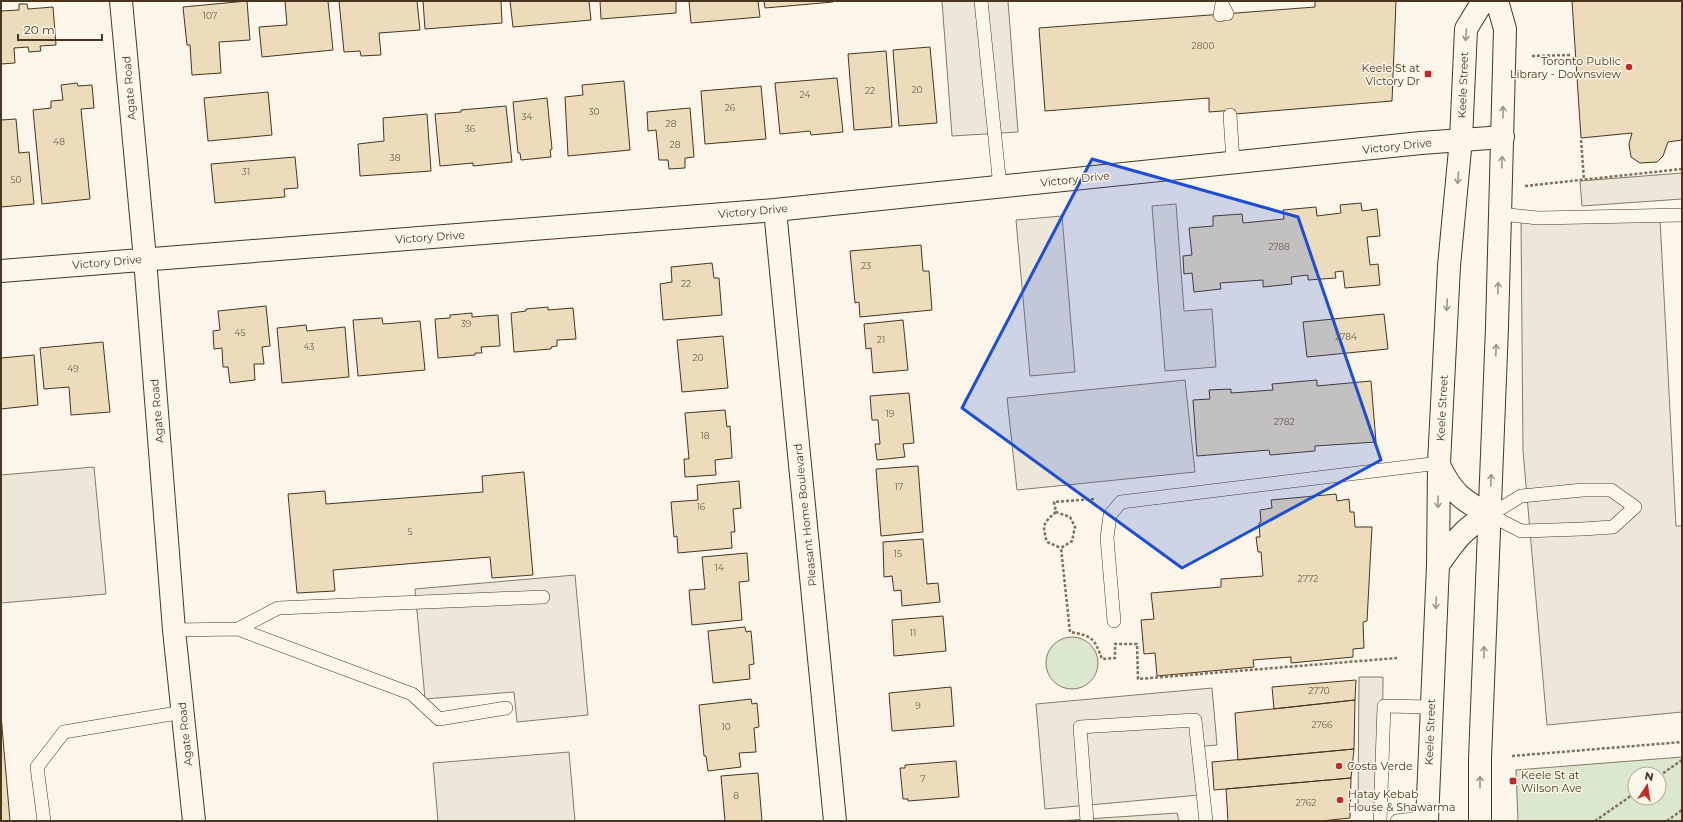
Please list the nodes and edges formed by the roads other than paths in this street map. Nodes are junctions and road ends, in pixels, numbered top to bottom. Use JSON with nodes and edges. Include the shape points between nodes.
{"nodes":[{"id":1,"x":121,"y":1,"type":"edge"},
{"id":2,"x":981,"y":1,"type":"edge"},
{"id":3,"x":1483,"y":1,"type":"edge"},
{"id":4,"x":1497,"y":1,"type":"edge"},
{"id":5,"x":1230,"y":112,"type":"dead end"},
{"id":6,"x":1503,"y":137,"type":"junction"},
{"id":7,"x":1461,"y":139,"type":"junction"},
{"id":8,"x":1234,"y":162,"type":"junction"},
{"id":9,"x":1000,"y":187,"type":"junction"},
{"id":10,"x":775,"y":210,"type":"junction"},
{"id":11,"x":1500,"y":214,"type":"junction"},
{"id":12,"x":1682,"y":215,"type":"edge"},
{"id":13,"x":145,"y":259,"type":"junction"},
{"id":14,"x":1,"y":271,"type":"edge"},
{"id":15,"x":1439,"y":464,"type":"junction"},
{"id":16,"x":1490,"y":515,"type":"junction"},
{"id":17,"x":1438,"y":564,"type":"junction"},
{"id":18,"x":543,"y":598,"type":"dead end"},
{"id":19,"x":1114,"y":621,"type":"dead end"},
{"id":20,"x":238,"y":629,"type":"junction"},
{"id":21,"x":174,"y":630,"type":"junction"},
{"id":22,"x":1431,"y":707,"type":"junction"},
{"id":23,"x":506,"y":708,"type":"dead end"},
{"id":24,"x":183,"y":712,"type":"junction"},
{"id":25,"x":1427,"y":819,"type":"edge"},
{"id":26,"x":44,"y":821,"type":"edge"},
{"id":27,"x":194,"y":821,"type":"edge"},
{"id":28,"x":835,"y":821,"type":"edge"},
{"id":29,"x":1087,"y":821,"type":"edge"},
{"id":30,"x":1206,"y":821,"type":"edge"},
{"id":31,"x":1380,"y":821,"type":"edge"},
{"id":32,"x":1397,"y":821,"type":"edge"},
{"id":33,"x":1480,"y":821,"type":"edge"}],
"edges":[{"from":1,"to":13,"type":"street","name":"Agate Road"},
{"from":2,"to":9,"type":"lane"},
{"from":3,"to":7,"type":"street","name":"Keele Street","one_way":true,"via":[[1466,29]]},
{"from":6,"to":4,"type":"street","one_way":true,"via":[[1505,29]]},
{"from":5,"to":8,"type":"lane"},
{"from":6,"to":7,"type":"street","name":"Victory Drive"},
{"from":11,"to":6,"type":"street","one_way":true},
{"from":7,"to":8,"type":"street","name":"Victory Drive"},
{"from":7,"to":15,"type":"street","name":"Keele Street","one_way":true,"via":[[1449,266]]},
{"from":8,"to":9,"type":"street","name":"Victory Drive"},
{"from":9,"to":10,"type":"street","name":"Victory Drive"},
{"from":10,"to":13,"type":"street","name":"Victory Drive"},
{"from":10,"to":28,"type":"street","name":"Pleasant Home Boulevard"},
{"from":11,"to":12,"type":"lane","via":[[1538,218]]},
{"from":16,"to":11,"type":"street","one_way":true},
{"from":13,"to":14,"type":"street","name":"Victory Drive"},
{"from":13,"to":21,"type":"street","name":"Agate Road"},
{"from":15,"to":16,"type":"street","via":[[1452,488],[1462,499]]},
{"from":15,"to":17,"type":"street","name":"Keele Street","one_way":true},
{"from":15,"to":19,"type":"lane","via":[[1121,502],[1110,515],[1107,538]]},
{"from":16,"to":16,"type":"lane","via":[[1521,496],[1583,490],[1611,490],[1635,507],[1613,527],[1521,531]]},
{"from":16,"to":17,"type":"street","via":[[1466,529]]},
{"from":33,"to":16,"type":"street","one_way":true,"via":[[1480,759]]},
{"from":17,"to":22,"type":"street","name":"Keele Street","one_way":true},
{"from":18,"to":20,"type":"lane","via":[[278,608]]},
{"from":20,"to":21,"type":"lane"},
{"from":20,"to":23,"type":"lane","via":[[412,694],[439,719]]},
{"from":21,"to":24,"type":"street","name":"Agate Road"},
{"from":22,"to":25,"type":"street","name":"Keele Street"},
{"from":22,"to":31,"type":"lane","via":[[1384,706]]},
{"from":24,"to":26,"type":"lane","via":[[64,732],[37,767]]},
{"from":24,"to":27,"type":"street","name":"Agate Road"},
{"from":25,"to":32,"type":"lane"},
{"from":29,"to":30,"type":"lane","via":[[1080,727],[1194,720]]}]}
